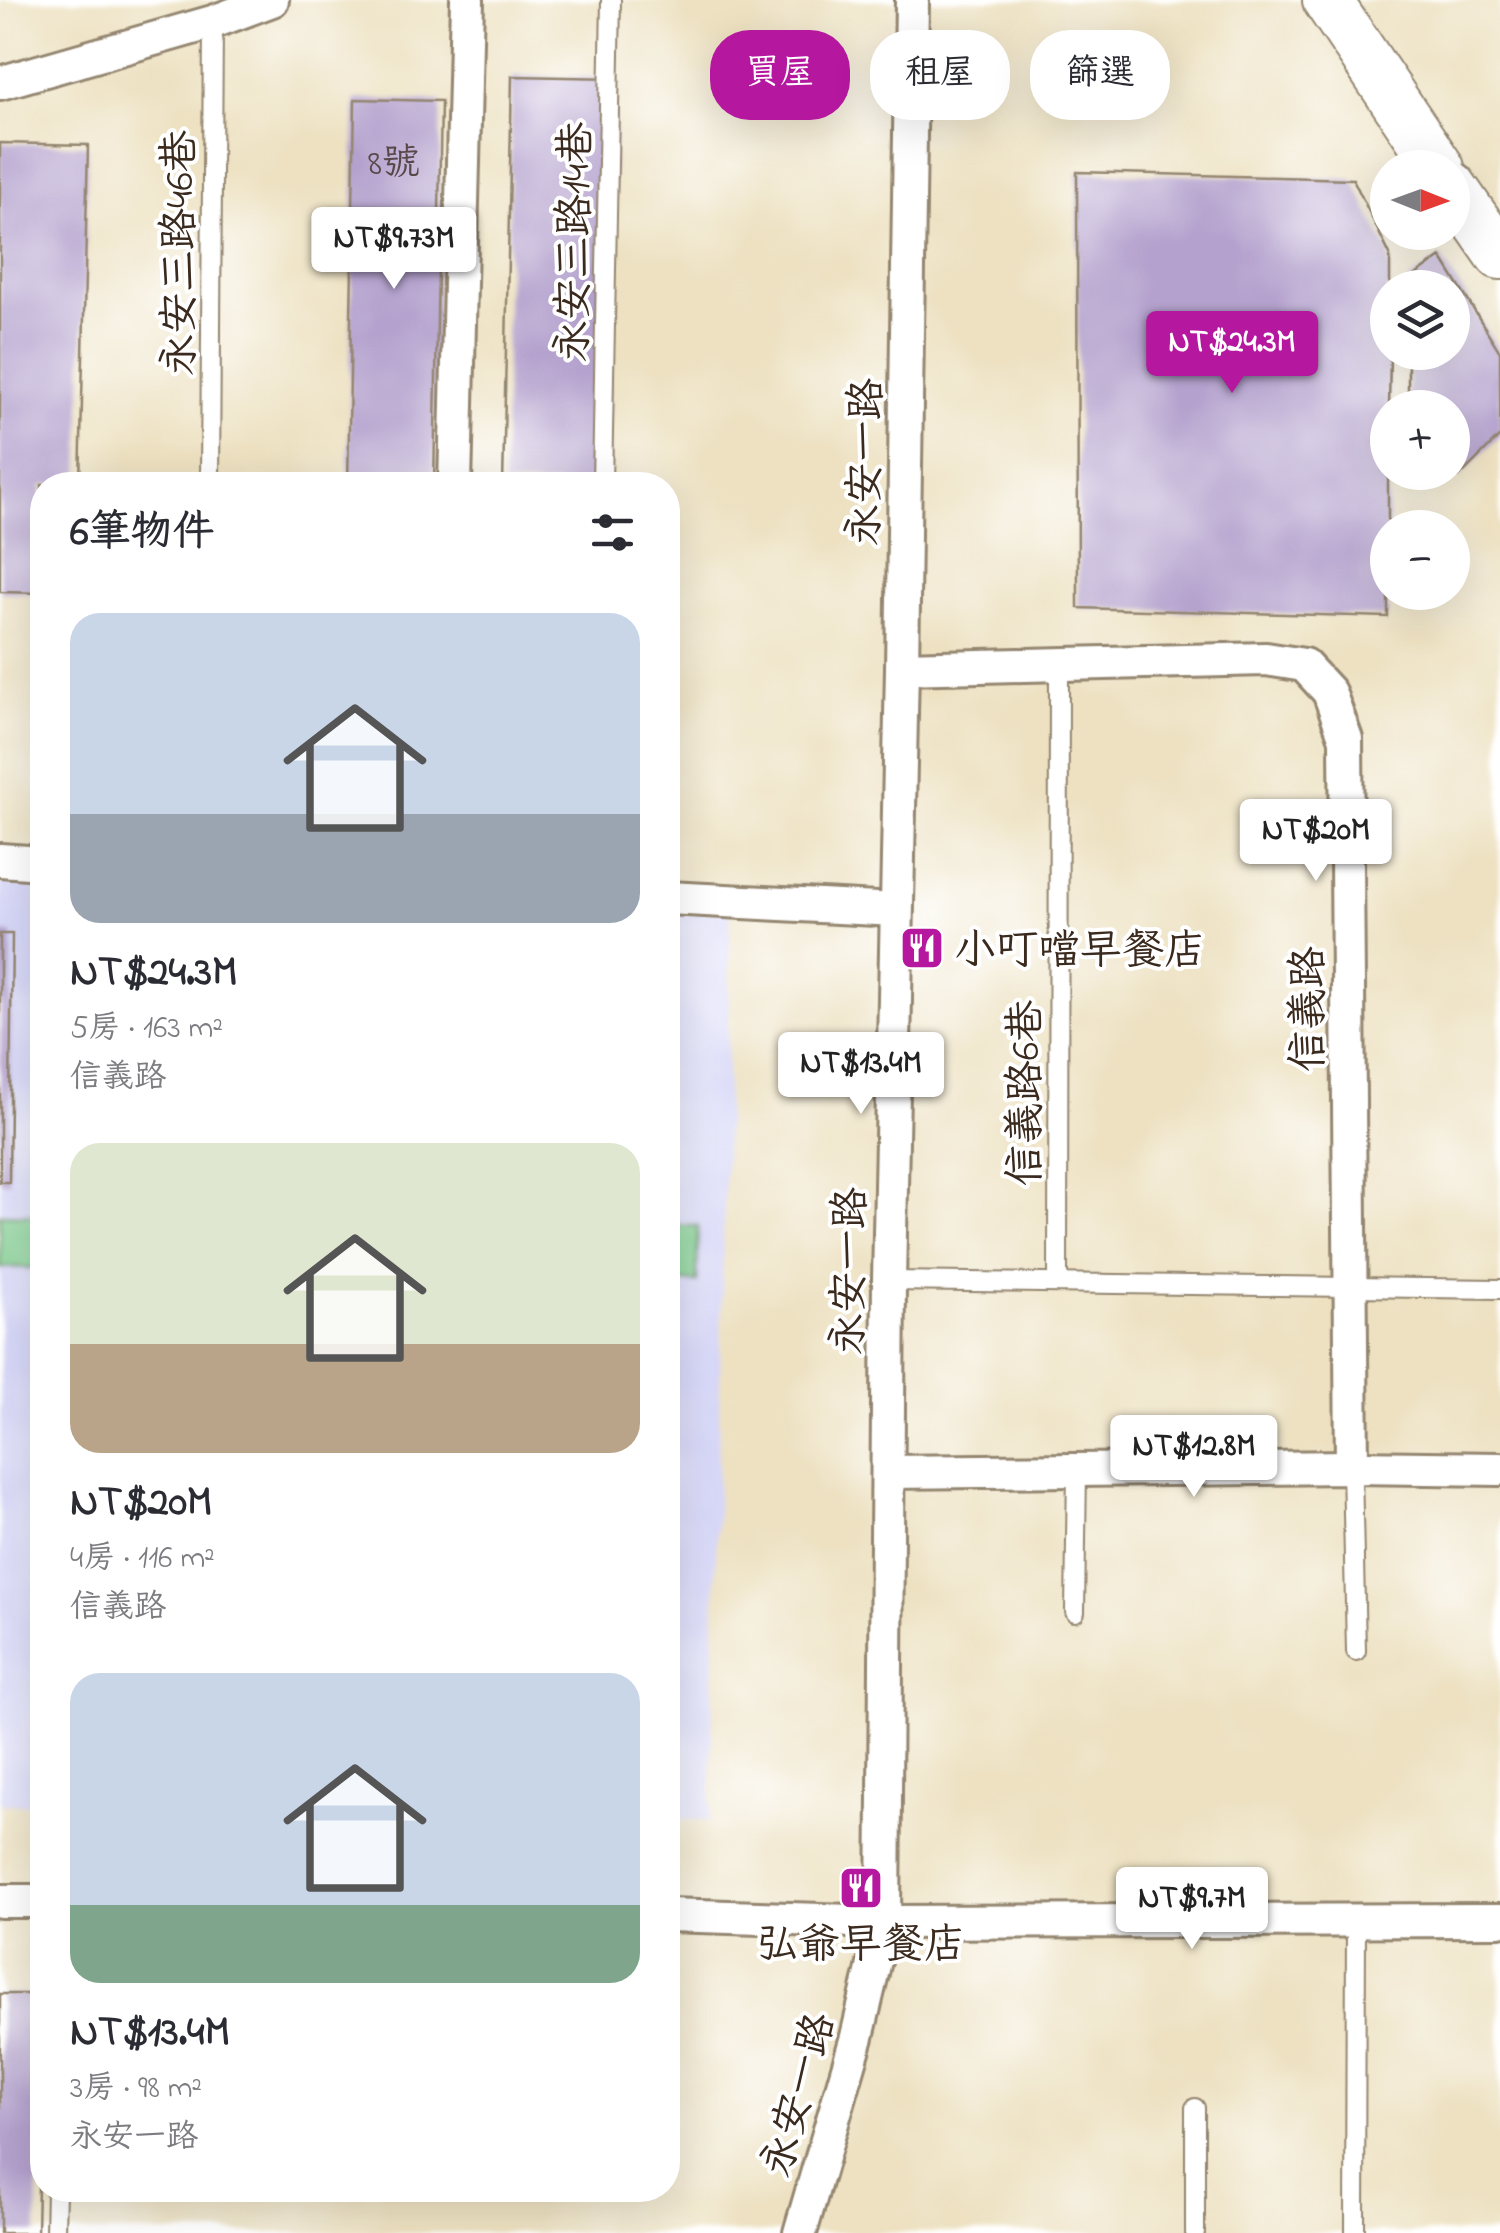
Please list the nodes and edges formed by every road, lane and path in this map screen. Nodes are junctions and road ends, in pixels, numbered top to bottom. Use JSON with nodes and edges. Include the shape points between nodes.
{"nodes":[{"id":1,"x":272,"y":0,"type":"edge"},
{"id":2,"x":467,"y":0,"type":"edge"},
{"id":3,"x":611,"y":0,"type":"edge"},
{"id":4,"x":912,"y":0,"type":"edge"},
{"id":5,"x":1326,"y":0,"type":"edge"},
{"id":6,"x":214,"y":22,"type":"junction"},
{"id":7,"x":0,"y":83,"type":"edge"},
{"id":8,"x":1428,"y":150,"type":"edge"},
{"id":9,"x":1470,"y":212,"type":"edge"},
{"id":10,"x":1500,"y":256,"type":"edge"},
{"id":11,"x":210,"y":472,"type":"edge"},
{"id":12,"x":455,"y":472,"type":"edge"},
{"id":13,"x":602,"y":472,"type":"edge"},
{"id":14,"x":1059,"y":664,"type":"junction"},
{"id":15,"x":902,"y":668,"type":"junction"},
{"id":16,"x":0,"y":860,"type":"edge"},
{"id":17,"x":30,"y":862,"type":"edge"},
{"id":18,"x":680,"y":899,"type":"edge"},
{"id":19,"x":896,"y":910,"type":"junction"},
{"id":20,"x":888,"y":1281,"type":"junction"},
{"id":21,"x":1058,"y":1283,"type":"junction"},
{"id":22,"x":1350,"y":1287,"type":"junction"},
{"id":23,"x":1500,"y":1289,"type":"edge"},
{"id":24,"x":1352,"y":1467,"type":"junction"},
{"id":25,"x":1077,"y":1469,"type":"junction"},
{"id":26,"x":1500,"y":1469,"type":"edge"},
{"id":27,"x":888,"y":1472,"type":"junction"},
{"id":28,"x":1074,"y":1612,"type":"dead end"},
{"id":29,"x":1356,"y":1651,"type":"dead end"},
{"id":30,"x":0,"y":1901,"type":"edge"},
{"id":31,"x":30,"y":1901,"type":"edge"},
{"id":32,"x":680,"y":1914,"type":"edge"},
{"id":33,"x":1500,"y":1920,"type":"edge"},
{"id":34,"x":1356,"y":1921,"type":"junction"},
{"id":35,"x":884,"y":1922,"type":"junction"},
{"id":36,"x":1195,"y":2108,"type":"dead end"},
{"id":37,"x":56,"y":2202,"type":"edge"},
{"id":38,"x":55,"y":2233,"type":"edge"},
{"id":39,"x":800,"y":2233,"type":"edge"},
{"id":40,"x":1195,"y":2233,"type":"edge"},
{"id":41,"x":1355,"y":2233,"type":"edge"}],
"edges":[{"from":1,"to":6,"type":"street"},
{"from":2,"to":12,"type":"street"},
{"from":3,"to":13,"type":"lane","name":"永安三路14巷"},
{"from":4,"to":15,"type":"street","name":"永安一路"},
{"from":5,"to":8,"type":"main road"},
{"from":6,"to":7,"type":"street"},
{"from":6,"to":11,"type":"lane","name":"永安三路46巷"},
{"from":9,"to":10,"type":"main road"},
{"from":14,"to":15,"type":"street","name":"信義路"},
{"from":14,"to":21,"type":"lane","name":"信義路6巷"},
{"from":14,"to":22,"type":"street","name":"信義路","via":[[1266,659],[1304,665],[1329,692],[1346,739]]},
{"from":15,"to":19,"type":"street","name":"永安一路"},
{"from":16,"to":17,"type":"street"},
{"from":18,"to":19,"type":"street"},
{"from":19,"to":20,"type":"street","name":"永安一路"},
{"from":20,"to":21,"type":"lane"},
{"from":20,"to":27,"type":"street","name":"永安一路"},
{"from":21,"to":22,"type":"lane"},
{"from":22,"to":23,"type":"lane"},
{"from":22,"to":24,"type":"street","name":"信義路"},
{"from":24,"to":25,"type":"street"},
{"from":24,"to":26,"type":"street"},
{"from":24,"to":29,"type":"lane"},
{"from":25,"to":27,"type":"street"},
{"from":25,"to":28,"type":"lane"},
{"from":27,"to":35,"type":"street","name":"永安一路"},
{"from":30,"to":31,"type":"street"},
{"from":32,"to":35,"type":"street"},
{"from":33,"to":34,"type":"street"},
{"from":34,"to":35,"type":"street"},
{"from":34,"to":41,"type":"lane"},
{"from":35,"to":39,"type":"street","name":"永安一路"},
{"from":36,"to":40,"type":"lane"},
{"from":37,"to":38,"type":"lane"}]}
